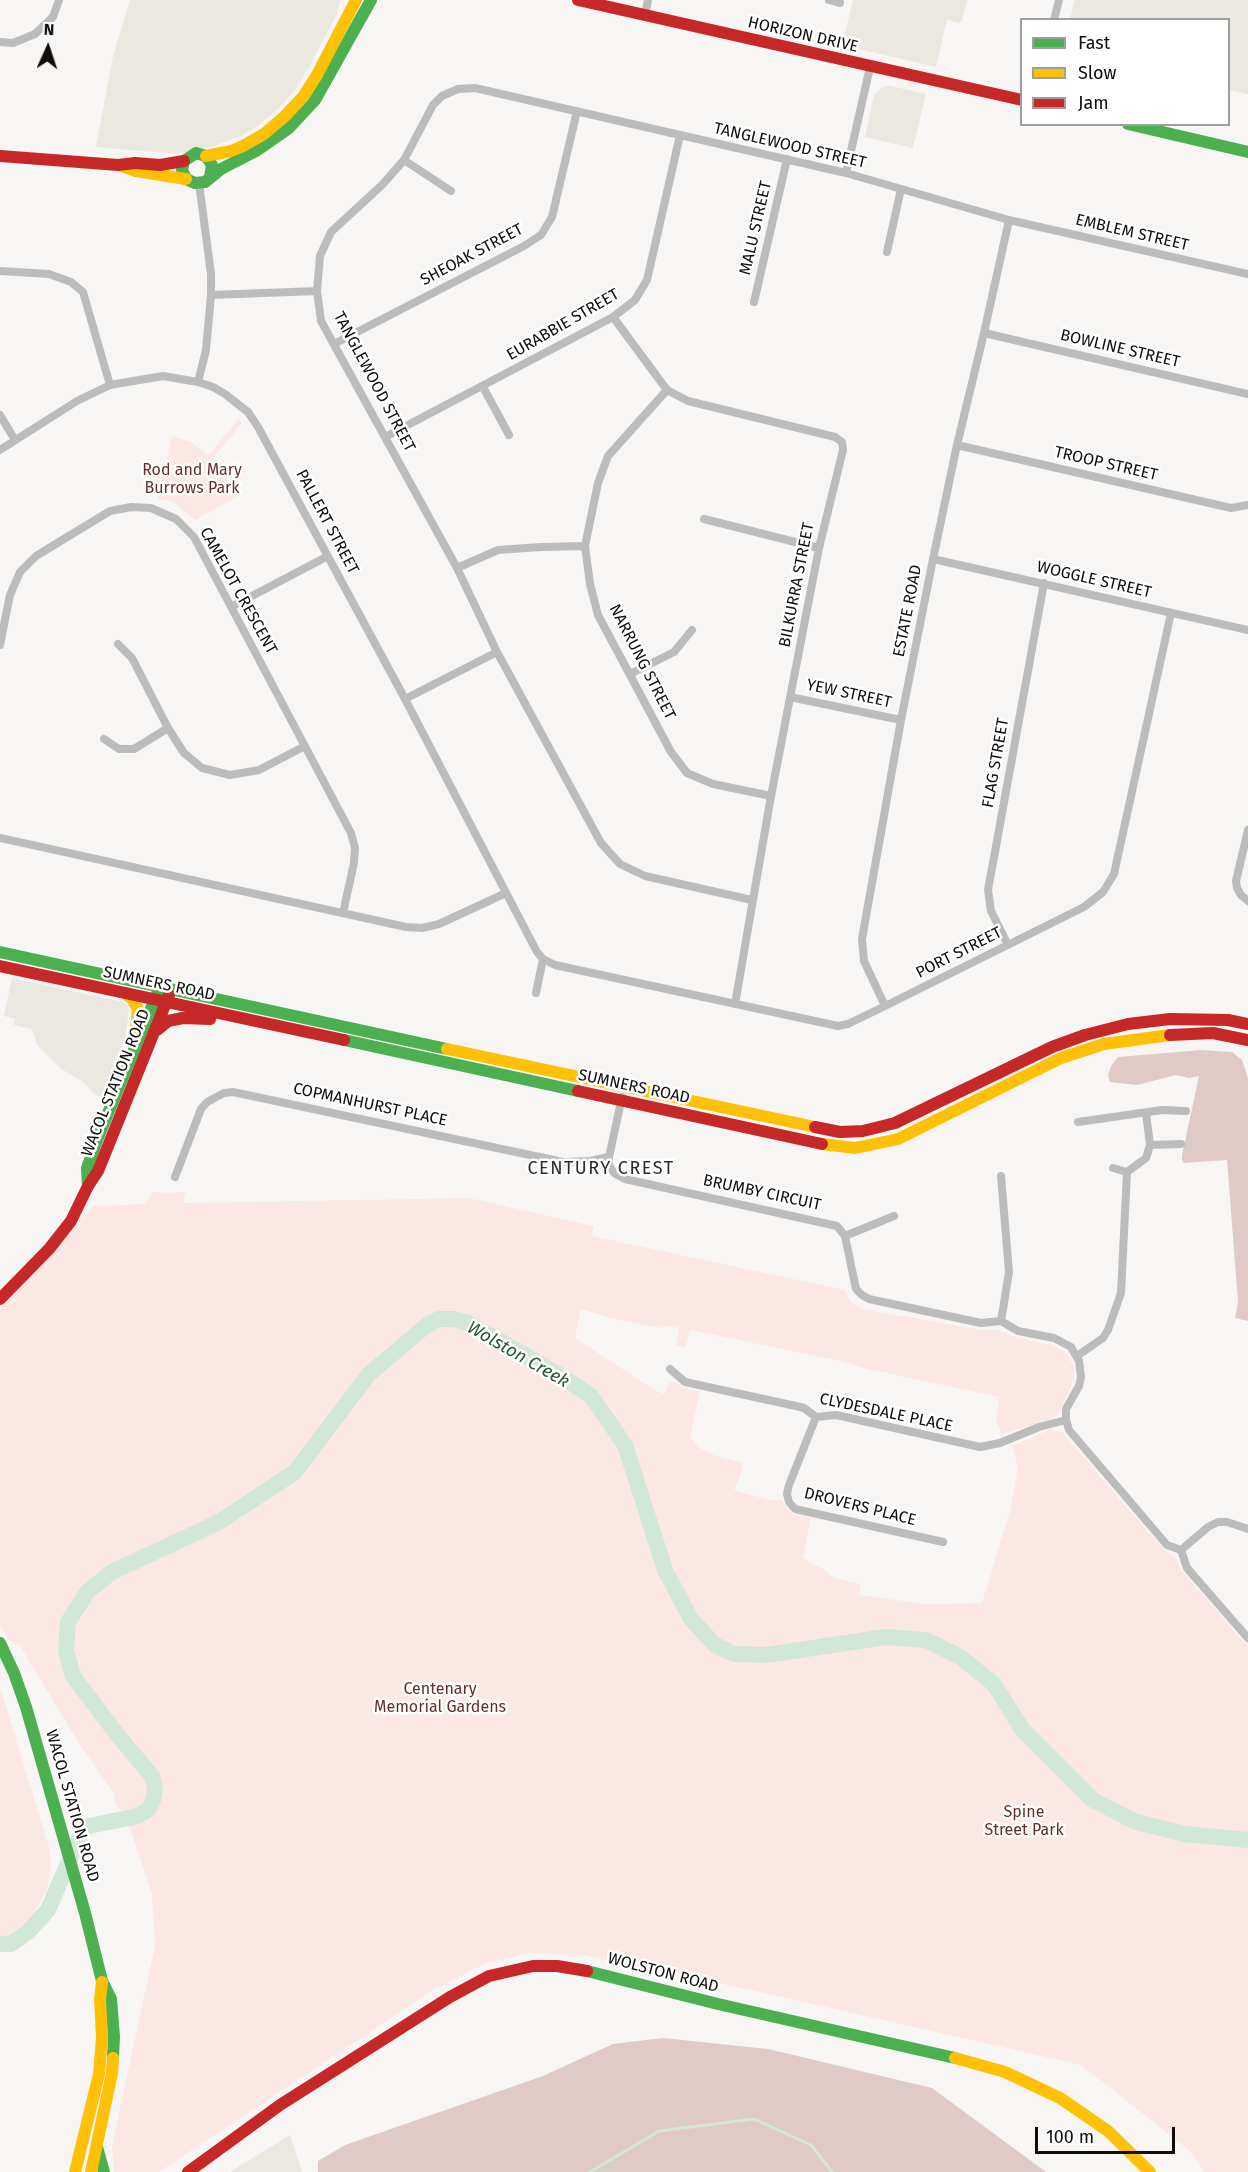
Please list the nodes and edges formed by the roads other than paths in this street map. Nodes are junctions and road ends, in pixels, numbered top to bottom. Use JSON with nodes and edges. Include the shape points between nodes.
{"nodes":[{"id":1,"x":59,"y":0,"type":"edge"},
{"id":2,"x":371,"y":0,"type":"edge"},
{"id":3,"x":578,"y":0,"type":"edge"},
{"id":4,"x":648,"y":0,"type":"edge"},
{"id":5,"x":829,"y":0,"type":"edge"},
{"id":6,"x":1059,"y":0,"type":"edge"},
{"id":7,"x":352,"y":3,"type":"edge"},
{"id":8,"x":840,"y":3,"type":"dead end"},
{"id":9,"x":645,"y":15,"type":"junction"},
{"id":10,"x":1054,"y":18,"type":"edge"},
{"id":11,"x":0,"y":42,"type":"edge"},
{"id":12,"x":870,"y":67,"type":"junction"},
{"id":13,"x":1020,"y":100,"type":"edge"},
{"id":14,"x":577,"y":111,"type":"junction"},
{"id":15,"x":1137,"y":126,"type":"edge"},
{"id":16,"x":680,"y":135,"type":"junction"},
{"id":17,"x":1248,"y":152,"type":"edge"},
{"id":18,"x":0,"y":156,"type":"edge"},
{"id":19,"x":206,"y":156,"type":"junction"},
{"id":20,"x":787,"y":159,"type":"junction"},
{"id":21,"x":404,"y":160,"type":"junction"},
{"id":22,"x":184,"y":161,"type":"junction"},
{"id":23,"x":118,"y":165,"type":"junction"},
{"id":24,"x":846,"y":173,"type":"junction"},
{"id":25,"x":186,"y":179,"type":"junction"},
{"id":26,"x":205,"y":180,"type":"junction"},
{"id":27,"x":902,"y":189,"type":"junction"},
{"id":28,"x":451,"y":191,"type":"dead end"},
{"id":29,"x":1009,"y":220,"type":"junction"},
{"id":30,"x":887,"y":252,"type":"dead end"},
{"id":31,"x":0,"y":271,"type":"edge"},
{"id":32,"x":1248,"y":274,"type":"edge"},
{"id":33,"x":317,"y":291,"type":"junction"},
{"id":34,"x":211,"y":295,"type":"junction"},
{"id":35,"x":754,"y":302,"type":"dead end"},
{"id":36,"x":613,"y":317,"type":"junction"},
{"id":37,"x":984,"y":333,"type":"junction"},
{"id":38,"x":334,"y":345,"type":"junction"},
{"id":39,"x":198,"y":382,"type":"junction"},
{"id":40,"x":110,"y":385,"type":"junction"},
{"id":41,"x":483,"y":387,"type":"junction"},
{"id":42,"x":667,"y":390,"type":"junction"},
{"id":43,"x":1248,"y":394,"type":"edge"},
{"id":44,"x":0,"y":415,"type":"edge"},
{"id":45,"x":509,"y":435,"type":"dead end"},
{"id":46,"x":385,"y":437,"type":"junction"},
{"id":47,"x":15,"y":440,"type":"junction"},
{"id":48,"x":957,"y":445,"type":"junction"},
{"id":49,"x":0,"y":450,"type":"edge"},
{"id":50,"x":1248,"y":505,"type":"edge"},
{"id":51,"x":704,"y":519,"type":"dead end"},
{"id":52,"x":585,"y":546,"type":"junction"},
{"id":53,"x":819,"y":548,"type":"junction"},
{"id":54,"x":328,"y":556,"type":"junction"},
{"id":55,"x":933,"y":560,"type":"junction"},
{"id":56,"x":457,"y":568,"type":"junction"},
{"id":57,"x":1044,"y":583,"type":"junction"},
{"id":58,"x":231,"y":607,"type":"junction"},
{"id":59,"x":1171,"y":613,"type":"junction"},
{"id":60,"x":692,"y":630,"type":"dead end"},
{"id":61,"x":1248,"y":630,"type":"edge"},
{"id":62,"x":118,"y":644,"type":"dead end"},
{"id":63,"x":0,"y":645,"type":"edge"},
{"id":64,"x":497,"y":652,"type":"junction"},
{"id":65,"x":630,"y":674,"type":"junction"},
{"id":66,"x":790,"y":697,"type":"junction"},
{"id":67,"x":405,"y":699,"type":"junction"},
{"id":68,"x":901,"y":720,"type":"junction"},
{"id":69,"x":168,"y":728,"type":"junction"},
{"id":70,"x":104,"y":739,"type":"dead end"},
{"id":71,"x":305,"y":746,"type":"junction"},
{"id":72,"x":771,"y":796,"type":"junction"},
{"id":73,"x":1248,"y":830,"type":"edge"},
{"id":74,"x":0,"y":838,"type":"edge"},
{"id":75,"x":506,"y":892,"type":"junction"},
{"id":76,"x":752,"y":900,"type":"junction"},
{"id":77,"x":1248,"y":901,"type":"edge"},
{"id":78,"x":343,"y":913,"type":"junction"},
{"id":79,"x":1008,"y":945,"type":"junction"},
{"id":80,"x":0,"y":952,"type":"edge"},
{"id":81,"x":543,"y":959,"type":"junction"},
{"id":82,"x":0,"y":966,"type":"edge"},
{"id":83,"x":126,"y":993,"type":"junction"},
{"id":84,"x":536,"y":993,"type":"dead end"},
{"id":85,"x":163,"y":995,"type":"junction"},
{"id":86,"x":735,"y":1004,"type":"junction"},
{"id":87,"x":885,"y":1006,"type":"junction"},
{"id":88,"x":1248,"y":1024,"type":"edge"},
{"id":89,"x":277,"y":1026,"type":"junction"},
{"id":90,"x":154,"y":1034,"type":"junction"},
{"id":91,"x":1248,"y":1040,"type":"edge"},
{"id":92,"x":133,"y":1052,"type":"junction"},
{"id":93,"x":624,"y":1088,"type":"junction"},
{"id":94,"x":621,"y":1101,"type":"junction"},
{"id":95,"x":1186,"y":1111,"type":"dead end"},
{"id":96,"x":1146,"y":1113,"type":"junction"},
{"id":97,"x":1078,"y":1122,"type":"dead end"},
{"id":98,"x":1150,"y":1144,"type":"junction"},
{"id":99,"x":1181,"y":1144,"type":"dead end"},
{"id":100,"x":609,"y":1157,"type":"junction"},
{"id":101,"x":1113,"y":1168,"type":"dead end"},
{"id":102,"x":1127,"y":1172,"type":"junction"},
{"id":103,"x":1001,"y":1176,"type":"dead end"},
{"id":104,"x":175,"y":1177,"type":"dead end"},
{"id":105,"x":88,"y":1186,"type":"junction"},
{"id":106,"x":894,"y":1216,"type":"dead end"},
{"id":107,"x":845,"y":1236,"type":"junction"},
{"id":108,"x":0,"y":1299,"type":"edge"},
{"id":109,"x":1001,"y":1321,"type":"junction"},
{"id":110,"x":1077,"y":1356,"type":"junction"},
{"id":111,"x":670,"y":1369,"type":"dead end"},
{"id":112,"x":816,"y":1417,"type":"junction"},
{"id":113,"x":1066,"y":1420,"type":"junction"},
{"id":114,"x":1248,"y":1529,"type":"edge"},
{"id":115,"x":943,"y":1542,"type":"dead end"},
{"id":116,"x":1181,"y":1550,"type":"junction"},
{"id":117,"x":1248,"y":1638,"type":"edge"},
{"id":118,"x":0,"y":1643,"type":"edge"},
{"id":119,"x":102,"y":1981,"type":"junction"},
{"id":120,"x":97,"y":2146,"type":"junction"},
{"id":121,"x":75,"y":2172,"type":"edge"},
{"id":122,"x":91,"y":2172,"type":"edge"},
{"id":123,"x":104,"y":2172,"type":"edge"},
{"id":124,"x":188,"y":2172,"type":"edge"},
{"id":125,"x":1150,"y":2172,"type":"edge"}],
"edges":[{"from":1,"to":11,"type":"street","via":[[53,17],[35,34],[13,43]]},
{"from":2,"to":26,"type":"main road","via":[[303,115],[268,143]]},
{"from":3,"to":9,"type":"main road","name":"HORIZON DRIVE"},
{"from":4,"to":9,"type":"street"},
{"from":5,"to":8,"type":"street"},
{"from":6,"to":10,"type":"street"},
{"from":7,"to":19,"type":"main road","via":[[317,75],[285,117],[249,143]]},
{"from":9,"to":12,"type":"main road","name":"HORIZON DRIVE"},
{"from":12,"to":13,"type":"main road","name":"HORIZON DRIVE"},
{"from":12,"to":24,"type":"street"},
{"from":14,"to":16,"type":"street","name":"TANGLEWOOD STREET"},
{"from":14,"to":21,"type":"street","name":"TANGLEWOOD STREET","via":[[475,88],[458,89],[433,105]]},
{"from":14,"to":38,"type":"street","name":"SHEOAK STREET","via":[[552,217],[541,235]]},
{"from":15,"to":17,"type":"main road"},
{"from":16,"to":20,"type":"street","name":"TANGLEWOOD STREET"},
{"from":16,"to":36,"type":"street","name":"EURABBIE STREET","via":[[647,280],[635,300]]},
{"from":18,"to":23,"type":"main road"},
{"from":19,"to":22,"type":"main road","via":[[196,153]]},
{"from":19,"to":26,"type":"main road","via":[[212,165]]},
{"from":20,"to":24,"type":"street","name":"TANGLEWOOD STREET"},
{"from":20,"to":35,"type":"street","name":"MALU STREET"},
{"from":21,"to":28,"type":"street"},
{"from":21,"to":33,"type":"street","name":"TANGLEWOOD STREET","via":[[331,232],[320,256]]},
{"from":22,"to":23,"type":"main road"},
{"from":22,"to":25,"type":"main road"},
{"from":23,"to":25,"type":"main road"},
{"from":24,"to":27,"type":"street","name":"TANGLEWOOD STREET"},
{"from":25,"to":26,"type":"main road"},
{"from":26,"to":34,"type":"street"},
{"from":27,"to":29,"type":"street","name":"TANGLEWOOD STREET"},
{"from":27,"to":30,"type":"street"},
{"from":29,"to":32,"type":"street","name":"EMBLEM STREET"},
{"from":29,"to":37,"type":"street","name":"ESTATE ROAD"},
{"from":31,"to":40,"type":"street","via":[[49,274],[70,282],[82,292]]},
{"from":33,"to":34,"type":"street"},
{"from":33,"to":38,"type":"street","name":"TANGLEWOOD STREET","via":[[321,321]]},
{"from":34,"to":39,"type":"street","via":[[206,350]]},
{"from":36,"to":41,"type":"street","name":"EURABBIE STREET"},
{"from":36,"to":42,"type":"street","name":"BILKURRA STREET"},
{"from":37,"to":43,"type":"street","name":"BOWLINE STREET"},
{"from":37,"to":48,"type":"street","name":"ESTATE ROAD"},
{"from":38,"to":46,"type":"street","name":"TANGLEWOOD STREET"},
{"from":39,"to":40,"type":"street","name":"PALLERT STREET","via":[[163,376]]},
{"from":39,"to":54,"type":"street","name":"PALLERT STREET","via":[[225,394],[248,412]]},
{"from":40,"to":47,"type":"street","name":"PALLERT STREET"},
{"from":41,"to":45,"type":"street"},
{"from":41,"to":46,"type":"street","name":"EURABBIE STREET"},
{"from":42,"to":52,"type":"street","name":"NARRUNG STREET","via":[[608,456],[598,483]]},
{"from":42,"to":53,"type":"street","name":"BILKURRA STREET","via":[[688,401],[835,437],[842,442]]},
{"from":44,"to":47,"type":"street"},
{"from":46,"to":56,"type":"street","name":"TANGLEWOOD STREET"},
{"from":47,"to":49,"type":"street","name":"PALLERT STREET"},
{"from":48,"to":50,"type":"street","name":"TROOP STREET","via":[[1231,508]]},
{"from":48,"to":55,"type":"street","name":"ESTATE ROAD"},
{"from":51,"to":53,"type":"street"},
{"from":52,"to":56,"type":"street","via":[[498,550]]},
{"from":52,"to":65,"type":"street","name":"NARRUNG STREET","via":[[598,615]]},
{"from":53,"to":66,"type":"street","name":"BILKURRA STREET"},
{"from":54,"to":58,"type":"street"},
{"from":54,"to":67,"type":"street","name":"PALLERT STREET"},
{"from":55,"to":57,"type":"street","name":"WOGGLE STREET"},
{"from":55,"to":68,"type":"street","name":"ESTATE ROAD"},
{"from":56,"to":64,"type":"street","name":"TANGLEWOOD STREET"},
{"from":57,"to":59,"type":"street","name":"WOGGLE STREET"},
{"from":57,"to":79,"type":"street","name":"FLAG STREET","via":[[988,890],[991,911]]},
{"from":58,"to":63,"type":"street","name":"CAMELOT CRESCENT","via":[[194,537],[176,519],[151,508],[131,507],[110,511],[36,556],[20,572],[10,595]]},
{"from":58,"to":71,"type":"street","name":"CAMELOT CRESCENT"},
{"from":59,"to":61,"type":"street","name":"WOGGLE STREET"},
{"from":59,"to":79,"type":"street","name":"PORT STREET","via":[[1114,874],[1103,891],[1084,907]]},
{"from":60,"to":65,"type":"street","via":[[674,652]]},
{"from":62,"to":69,"type":"street","via":[[132,658]]},
{"from":64,"to":67,"type":"street"},
{"from":64,"to":76,"type":"street","name":"TANGLEWOOD STREET","via":[[601,843],[620,864],[645,876]]},
{"from":65,"to":72,"type":"street","name":"NARRUNG STREET","via":[[671,752],[687,773],[713,784]]},
{"from":66,"to":68,"type":"street","name":"YEW STREET"},
{"from":66,"to":72,"type":"street","name":"BILKURRA STREET"},
{"from":67,"to":75,"type":"street","name":"PALLERT STREET"},
{"from":68,"to":87,"type":"street","name":"ESTATE ROAD","via":[[862,939],[864,961]]},
{"from":69,"to":70,"type":"street","via":[[134,749],[119,749]]},
{"from":69,"to":71,"type":"street","via":[[184,753],[202,768],[231,775],[259,770]]},
{"from":71,"to":78,"type":"street","name":"CAMELOT CRESCENT","via":[[351,833],[355,848]]},
{"from":72,"to":76,"type":"street","name":"BILKURRA STREET"},
{"from":73,"to":77,"type":"street","via":[[1236,881],[1240,895]]},
{"from":74,"to":78,"type":"street"},
{"from":75,"to":78,"type":"street","via":[[440,924],[422,928]]},
{"from":75,"to":81,"type":"street","name":"PALLERT STREET"},
{"from":76,"to":86,"type":"street","name":"BILKURRA STREET"},
{"from":79,"to":87,"type":"street","name":"PORT STREET"},
{"from":80,"to":85,"type":"main road","name":"SUMNERS ROAD"},
{"from":81,"to":84,"type":"street"},
{"from":81,"to":86,"type":"street","name":"PORT STREET","via":[[555,965]]},
{"from":82,"to":83,"type":"main road","name":"SUMNERS ROAD"},
{"from":83,"to":85,"type":"main road","name":"SUMNERS ROAD"},
{"from":83,"to":92,"type":"main road","via":[[138,1009]]},
{"from":85,"to":89,"type":"main road","name":"SUMNERS ROAD"},
{"from":85,"to":90,"type":"main road","name":"WACOL STATION ROAD"},
{"from":85,"to":92,"type":"main road","name":"WACOL STATION ROAD"},
{"from":85,"to":93,"type":"main road","name":"SUMNERS ROAD"},
{"from":86,"to":87,"type":"street","name":"PORT STREET","via":[[838,1026]]},
{"from":88,"to":93,"type":"main road","name":"SUMNERS ROAD","via":[[1170,1019],[1085,1035],[895,1123],[863,1131],[816,1128]]},
{"from":89,"to":90,"type":"main road","via":[[183,1017],[164,1023]]},
{"from":89,"to":94,"type":"main road","name":"SUMNERS ROAD"},
{"from":90,"to":105,"type":"main road","name":"WACOL STATION ROAD","via":[[98,1171]]},
{"from":91,"to":94,"type":"main road","name":"SUMNERS ROAD","via":[[1213,1033],[1160,1035],[1104,1044],[1061,1058],[898,1139],[855,1148],[815,1144]]},
{"from":92,"to":105,"type":"main road","name":"WACOL STATION ROAD","via":[[87,1168]]},
{"from":93,"to":94,"type":"street"},
{"from":94,"to":100,"type":"street"},
{"from":95,"to":96,"type":"street"},
{"from":96,"to":97,"type":"street"},
{"from":96,"to":98,"type":"street"},
{"from":98,"to":99,"type":"street"},
{"from":98,"to":102,"type":"street","via":[[1146,1158]]},
{"from":100,"to":104,"type":"street","name":"COPMANHURST PLACE","via":[[562,1162],[233,1092],[207,1102],[201,1109]]},
{"from":100,"to":107,"type":"street","name":"BRUMBY CIRCUIT","via":[[614,1173],[625,1179],[827,1222]]},
{"from":101,"to":102,"type":"street"},
{"from":102,"to":110,"type":"street","via":[[1120,1293],[1108,1330]]},
{"from":103,"to":109,"type":"street","via":[[1009,1272]]},
{"from":105,"to":108,"type":"main road","name":"WACOL STATION ROAD","via":[[64,1231]]},
{"from":106,"to":107,"type":"street"},
{"from":107,"to":109,"type":"street","via":[[856,1289],[869,1299],[981,1323]]},
{"from":109,"to":110,"type":"street","via":[[1018,1331],[1064,1342]]},
{"from":110,"to":113,"type":"street","via":[[1081,1377],[1066,1409]]},
{"from":111,"to":112,"type":"street","name":"CLYDESDALE PLACE","via":[[685,1382],[804,1408]]},
{"from":112,"to":113,"type":"street","name":"CLYDESDALE PLACE","via":[[836,1415],[980,1448]]},
{"from":112,"to":115,"type":"street","name":"DROVERS PLACE","via":[[789,1485],[789,1502],[795,1509]]},
{"from":113,"to":116,"type":"street","via":[[1075,1437],[1167,1545]]},
{"from":114,"to":116,"type":"street","via":[[1218,1522]]},
{"from":116,"to":117,"type":"street","via":[[1187,1568]]},
{"from":118,"to":119,"type":"main road","name":"WACOL STATION ROAD","via":[[26,1707]]},
{"from":119,"to":120,"type":"main road","name":"WACOL STATION ROAD","via":[[111,1999],[114,2037],[112,2073]]},
{"from":119,"to":121,"type":"main road","name":"WACOL STATION ROAD","via":[[99,2074]]},
{"from":120,"to":122,"type":"main road","name":"WACOL STATION ROAD"},
{"from":120,"to":123,"type":"main road"},
{"from":124,"to":125,"type":"main road","name":"WOLSTON ROAD","via":[[280,2105],[450,1996],[489,1976],[533,1966],[557,1966],[599,1972],[1005,2072],[1086,2115]]}]}
